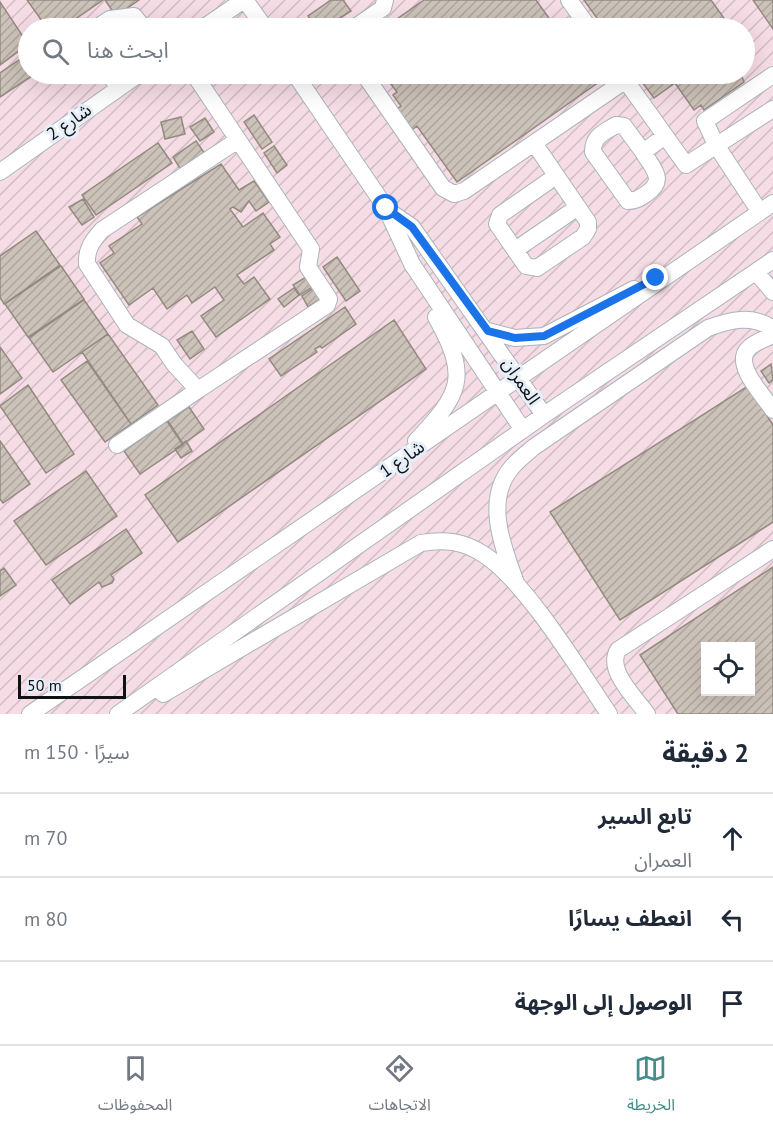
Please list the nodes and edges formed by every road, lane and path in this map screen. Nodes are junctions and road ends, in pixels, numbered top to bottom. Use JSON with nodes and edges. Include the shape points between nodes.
{"nodes":[{"id":1,"x":245,"y":0,"type":"edge"},
{"id":2,"x":385,"y":0,"type":"edge"},
{"id":3,"x":569,"y":0,"type":"edge"},
{"id":4,"x":118,"y":18,"type":"edge"},
{"id":5,"x":136,"y":18,"type":"edge"},
{"id":6,"x":218,"y":18,"type":"edge"},
{"id":7,"x":258,"y":18,"type":"edge"},
{"id":8,"x":368,"y":18,"type":"edge"},
{"id":9,"x":582,"y":18,"type":"edge"},
{"id":10,"x":773,"y":75,"type":"edge"},
{"id":11,"x":110,"y":84,"type":"edge"},
{"id":12,"x":201,"y":84,"type":"edge"},
{"id":13,"x":302,"y":84,"type":"edge"},
{"id":14,"x":371,"y":84,"type":"edge"},
{"id":15,"x":614,"y":84,"type":"edge"},
{"id":16,"x":628,"y":84,"type":"edge"},
{"id":17,"x":773,"y":108,"type":"edge"},
{"id":18,"x":665,"y":136,"type":"junction"},
{"id":19,"x":238,"y":140,"type":"junction"},
{"id":20,"x":534,"y":143,"type":"junction"},
{"id":21,"x":716,"y":145,"type":"junction"},
{"id":22,"x":643,"y":152,"type":"junction"},
{"id":23,"x":0,"y":171,"type":"edge"},
{"id":24,"x":556,"y":176,"type":"junction"},
{"id":25,"x":578,"y":207,"type":"junction"},
{"id":26,"x":766,"y":207,"type":"edge"},
{"id":27,"x":386,"y":208,"type":"junction"},
{"id":28,"x":515,"y":250,"type":"junction"},
{"id":29,"x":773,"y":260,"type":"edge"},
{"id":30,"x":412,"y":264,"type":"junction"},
{"id":31,"x":687,"y":264,"type":"junction"},
{"id":32,"x":756,"y":272,"type":"junction"},
{"id":33,"x":773,"y":292,"type":"edge"},
{"id":34,"x":773,"y":329,"type":"edge"},
{"id":35,"x":488,"y":331,"type":"junction"},
{"id":36,"x":773,"y":335,"type":"edge"},
{"id":37,"x":519,"y":378,"type":"junction"},
{"id":38,"x":198,"y":390,"type":"junction"},
{"id":39,"x":499,"y":393,"type":"junction"},
{"id":40,"x":773,"y":410,"type":"edge"},
{"id":41,"x":544,"y":415,"type":"junction"},
{"id":42,"x":523,"y":430,"type":"junction"},
{"id":43,"x":117,"y":445,"type":"dead end"},
{"id":44,"x":394,"y":464,"type":"junction"},
{"id":45,"x":773,"y":549,"type":"edge"},
{"id":46,"x":517,"y":586,"type":"junction"},
{"id":47,"x":30,"y":714,"type":"edge"},
{"id":48,"x":118,"y":714,"type":"edge"},
{"id":49,"x":128,"y":714,"type":"edge"},
{"id":50,"x":609,"y":714,"type":"edge"},
{"id":51,"x":647,"y":714,"type":"edge"}],
"edges":[{"from":1,"to":6,"type":"street"},
{"from":1,"to":7,"type":"street"},
{"from":2,"to":8,"type":"street","via":[[383,8]]},
{"from":3,"to":9,"type":"street"},
{"from":4,"to":5,"type":"street"},
{"from":10,"to":21,"type":"street","via":[[705,122]]},
{"from":11,"to":23,"type":"street","name":"شارع 2"},
{"from":12,"to":19,"type":"street"},
{"from":13,"to":27,"type":"street","name":"العمران"},
{"from":14,"to":20,"type":"street","via":[[443,188],[454,194]]},
{"from":15,"to":20,"type":"street"},
{"from":16,"to":18,"type":"street"},
{"from":17,"to":21,"type":"street"},
{"from":18,"to":21,"type":"street","via":[[686,165]]},
{"from":18,"to":22,"type":"street"},
{"from":19,"to":38,"type":"street","via":[[311,249],[308,267],[329,299],[327,305]]},
{"from":19,"to":38,"type":"street","via":[[102,230],[86,257],[127,325],[162,346]]},
{"from":20,"to":24,"type":"street"},
{"from":21,"to":26,"type":"street"},
{"from":22,"to":22,"type":"street","via":[[658,181],[656,188],[628,201],[593,152],[593,145],[596,136],[616,125],[624,126]]},
{"from":24,"to":25,"type":"street"},
{"from":24,"to":28,"type":"street","via":[[497,220]]},
{"from":25,"to":28,"type":"street"},
{"from":25,"to":28,"type":"street","via":[[588,222],[584,237],[537,268],[526,266]]},
{"from":26,"to":31,"type":"street","name":"شارع 1"},
{"from":27,"to":30,"type":"street","name":"العمران"},
{"from":27,"to":35,"type":"street","name":"العمران","via":[[412,227]]},
{"from":29,"to":32,"type":"street"},
{"from":30,"to":39,"type":"street","name":"العمران"},
{"from":30,"to":44,"type":"street","via":[[448,339],[458,380],[452,399],[441,414]]},
{"from":31,"to":35,"type":"street","via":[[544,336],[515,338]]},
{"from":31,"to":37,"type":"street","name":"شارع 1"},
{"from":32,"to":33,"type":"street"},
{"from":32,"to":41,"type":"street"},
{"from":34,"to":46,"type":"street","via":[[747,319],[733,319],[708,328],[513,465],[497,506],[503,545]]},
{"from":35,"to":37,"type":"street","name":"العمران"},
{"from":36,"to":40,"type":"street","via":[[748,349],[744,359],[746,370]]},
{"from":37,"to":39,"type":"street","name":"شارع 1"},
{"from":37,"to":41,"type":"street","name":"العمران"},
{"from":38,"to":43,"type":"street"},
{"from":39,"to":42,"type":"street","name":"العمران"},
{"from":39,"to":44,"type":"street","name":"شارع 1"},
{"from":41,"to":42,"type":"street"},
{"from":42,"to":48,"type":"street"},
{"from":44,"to":47,"type":"street","name":"شارع 1"},
{"from":45,"to":51,"type":"street","via":[[618,650],[615,668]]},
{"from":46,"to":49,"type":"street","via":[[484,555],[465,544],[442,539],[421,543]]},
{"from":46,"to":50,"type":"street"}]}
